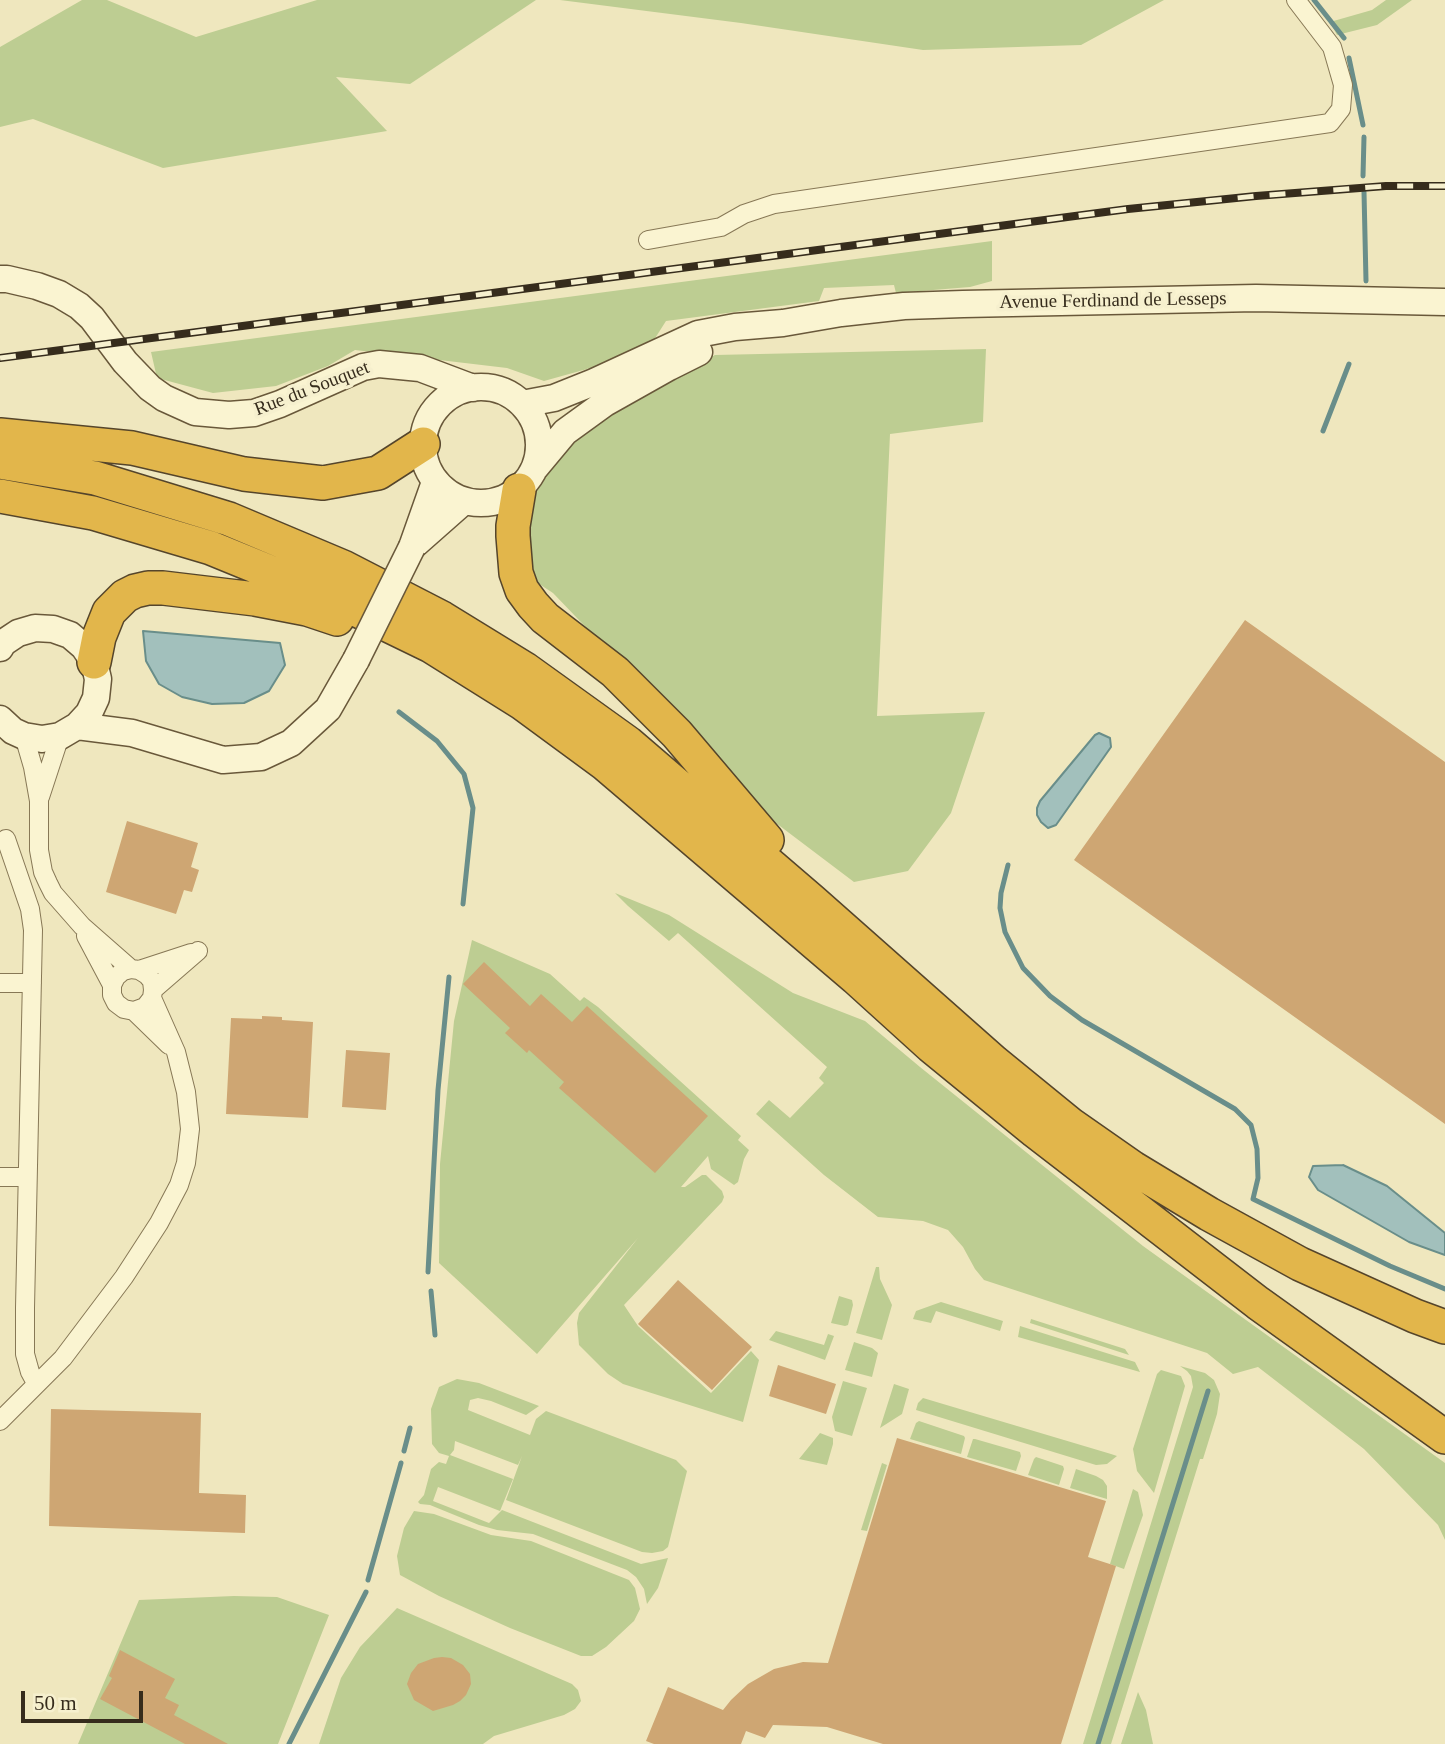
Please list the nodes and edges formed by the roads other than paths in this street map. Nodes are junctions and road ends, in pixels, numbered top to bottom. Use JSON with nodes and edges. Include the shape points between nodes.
{"nodes":[{"id":1,"x":1296,"y":0,"type":"edge"},
{"id":2,"x":648,"y":240,"type":"dead end"},
{"id":3,"x":0,"y":279,"type":"edge"},
{"id":4,"x":1445,"y":302,"type":"edge"},
{"id":5,"x":783,"y":323,"type":"junction"},
{"id":6,"x":379,"y":364,"type":"junction"},
{"id":7,"x":473,"y":388,"type":"junction"},
{"id":8,"x":522,"y":404,"type":"junction"},
{"id":9,"x":433,"y":412,"type":"junction"},
{"id":10,"x":0,"y":435,"type":"edge"},
{"id":11,"x":422,"y":444,"type":"junction"},
{"id":12,"x":0,"y":462,"type":"edge"},
{"id":13,"x":527,"y":479,"type":"junction"},
{"id":14,"x":435,"y":482,"type":"junction"},
{"id":15,"x":0,"y":496,"type":"edge"},
{"id":16,"x":464,"y":501,"type":"junction"},
{"id":17,"x":412,"y":547,"type":"junction"},
{"id":18,"x":0,"y":648,"type":"edge"},
{"id":19,"x":94,"y":662,"type":"junction"},
{"id":20,"x":96,"y":698,"type":"junction"},
{"id":21,"x":9,"y":729,"type":"edge"},
{"id":22,"x":69,"y":731,"type":"junction"},
{"id":23,"x":132,"y":733,"type":"junction"},
{"id":24,"x":39,"y":801,"type":"junction"},
{"id":25,"x":6,"y":839,"type":"dead end"},
{"id":26,"x":707,"y":850,"type":"junction"},
{"id":27,"x":82,"y":926,"type":"junction"},
{"id":28,"x":135,"y":970,"type":"junction"},
{"id":29,"x":0,"y":983,"type":"edge"},
{"id":30,"x":32,"y":983,"type":"junction"},
{"id":31,"x":112,"y":985,"type":"junction"},
{"id":32,"x":153,"y":994,"type":"junction"},
{"id":33,"x":134,"y":1011,"type":"junction"},
{"id":34,"x":176,"y":1052,"type":"junction"},
{"id":35,"x":994,"y":1062,"type":"junction"},
{"id":36,"x":0,"y":1177,"type":"edge"},
{"id":37,"x":27,"y":1177,"type":"junction"},
{"id":38,"x":1445,"y":1328,"type":"edge"},
{"id":39,"x":36,"y":1383,"type":"junction"},
{"id":40,"x":0,"y":1421,"type":"edge"},
{"id":41,"x":1445,"y":1437,"type":"edge"}],
"edges":[{"from":1,"to":2,"type":"street","via":[[1332,47],[1343,85],[1341,109],[1330,123],[774,204],[721,227]]},
{"from":3,"to":6,"type":"main road","name":"Rue du Souquet","via":[[37,286],[79,306],[150,388],[195,412],[254,413]]},
{"from":4,"to":5,"type":"main road","name":"Avenue Ferdinand de Lesseps","via":[[1256,298],[962,304],[904,306]]},
{"from":5,"to":8,"type":"main road","name":"Avenue Ferdinand de Lesseps","via":[[698,334],[554,398]]},
{"from":5,"to":13,"type":"main road","name":"Avenue Ferdinand de Lesseps","via":[[720,342],[605,403],[565,432]]},
{"from":6,"to":7,"type":"main road","name":"Rue du Souquet","via":[[420,368]]},
{"from":6,"to":9,"type":"main road","name":"Rue du Souquet","via":[[413,378],[424,389]]},
{"from":7,"to":8,"type":"main road","via":[[491,388]]},
{"from":7,"to":9,"type":"main road","via":[[444,400]]},
{"from":8,"to":13,"type":"main road","via":[[538,434],[539,452]]},
{"from":9,"to":11,"type":"main road"},
{"from":10,"to":11,"type":"highway","via":[[132,448],[244,474],[323,482],[378,474]]},
{"from":11,"to":14,"type":"main road"},
{"from":12,"to":35,"type":"highway","via":[[95,478],[229,519],[343,567],[442,618],[525,669],[628,743]]},
{"from":13,"to":16,"type":"main road","via":[[502,500]]},
{"from":13,"to":35,"type":"highway","via":[[513,526],[516,573],[533,605],[615,672],[677,734],[760,834]]},
{"from":14,"to":16,"type":"main road"},
{"from":14,"to":17,"type":"main road"},
{"from":15,"to":26,"type":"highway","via":[[93,513],[211,548],[326,595],[431,646],[522,703],[605,764]]},
{"from":16,"to":17,"type":"main road"},
{"from":17,"to":23,"type":"main road","bridge":true,"via":[[328,709],[291,743],[261,757],[223,760]]},
{"from":18,"to":19,"type":"main road","via":[[18,633],[53,629],[70,635]]},
{"from":19,"to":20,"type":"main road"},
{"from":19,"to":26,"type":"highway","via":[[108,612],[135,591],[194,591],[307,609],[411,653],[481,694]]},
{"from":20,"to":22,"type":"main road","via":[[89,713]]},
{"from":20,"to":23,"type":"main road"},
{"from":21,"to":22,"type":"main road","via":[[42,739]]},
{"from":21,"to":24,"type":"street","via":[[33,768]]},
{"from":22,"to":23,"type":"main road"},
{"from":22,"to":24,"type":"street"},
{"from":24,"to":27,"type":"street","via":[[43,872],[53,892]]},
{"from":25,"to":30,"type":"street","via":[[30,909]]},
{"from":26,"to":41,"type":"highway","via":[[1035,1131],[1258,1303]]},
{"from":27,"to":28,"type":"street"},
{"from":27,"to":31,"type":"street"},
{"from":28,"to":31,"type":"street","via":[[123,971]]},
{"from":28,"to":32,"type":"street","via":[[152,981]]},
{"from":28,"to":32,"type":"street","via":[[198,951]]},
{"from":29,"to":30,"type":"street"},
{"from":30,"to":37,"type":"street"},
{"from":31,"to":33,"type":"street","via":[[116,1003]]},
{"from":32,"to":33,"type":"street","via":[[145,1007]]},
{"from":32,"to":34,"type":"street"},
{"from":33,"to":34,"type":"street"},
{"from":34,"to":39,"type":"street","via":[[190,1129],[178,1185],[124,1277],[63,1358]]},
{"from":35,"to":38,"type":"highway","via":[[1080,1131],[1209,1214],[1300,1264]]},
{"from":36,"to":37,"type":"street"},
{"from":37,"to":39,"type":"street","via":[[26,1354]]},
{"from":39,"to":40,"type":"street"}]}
